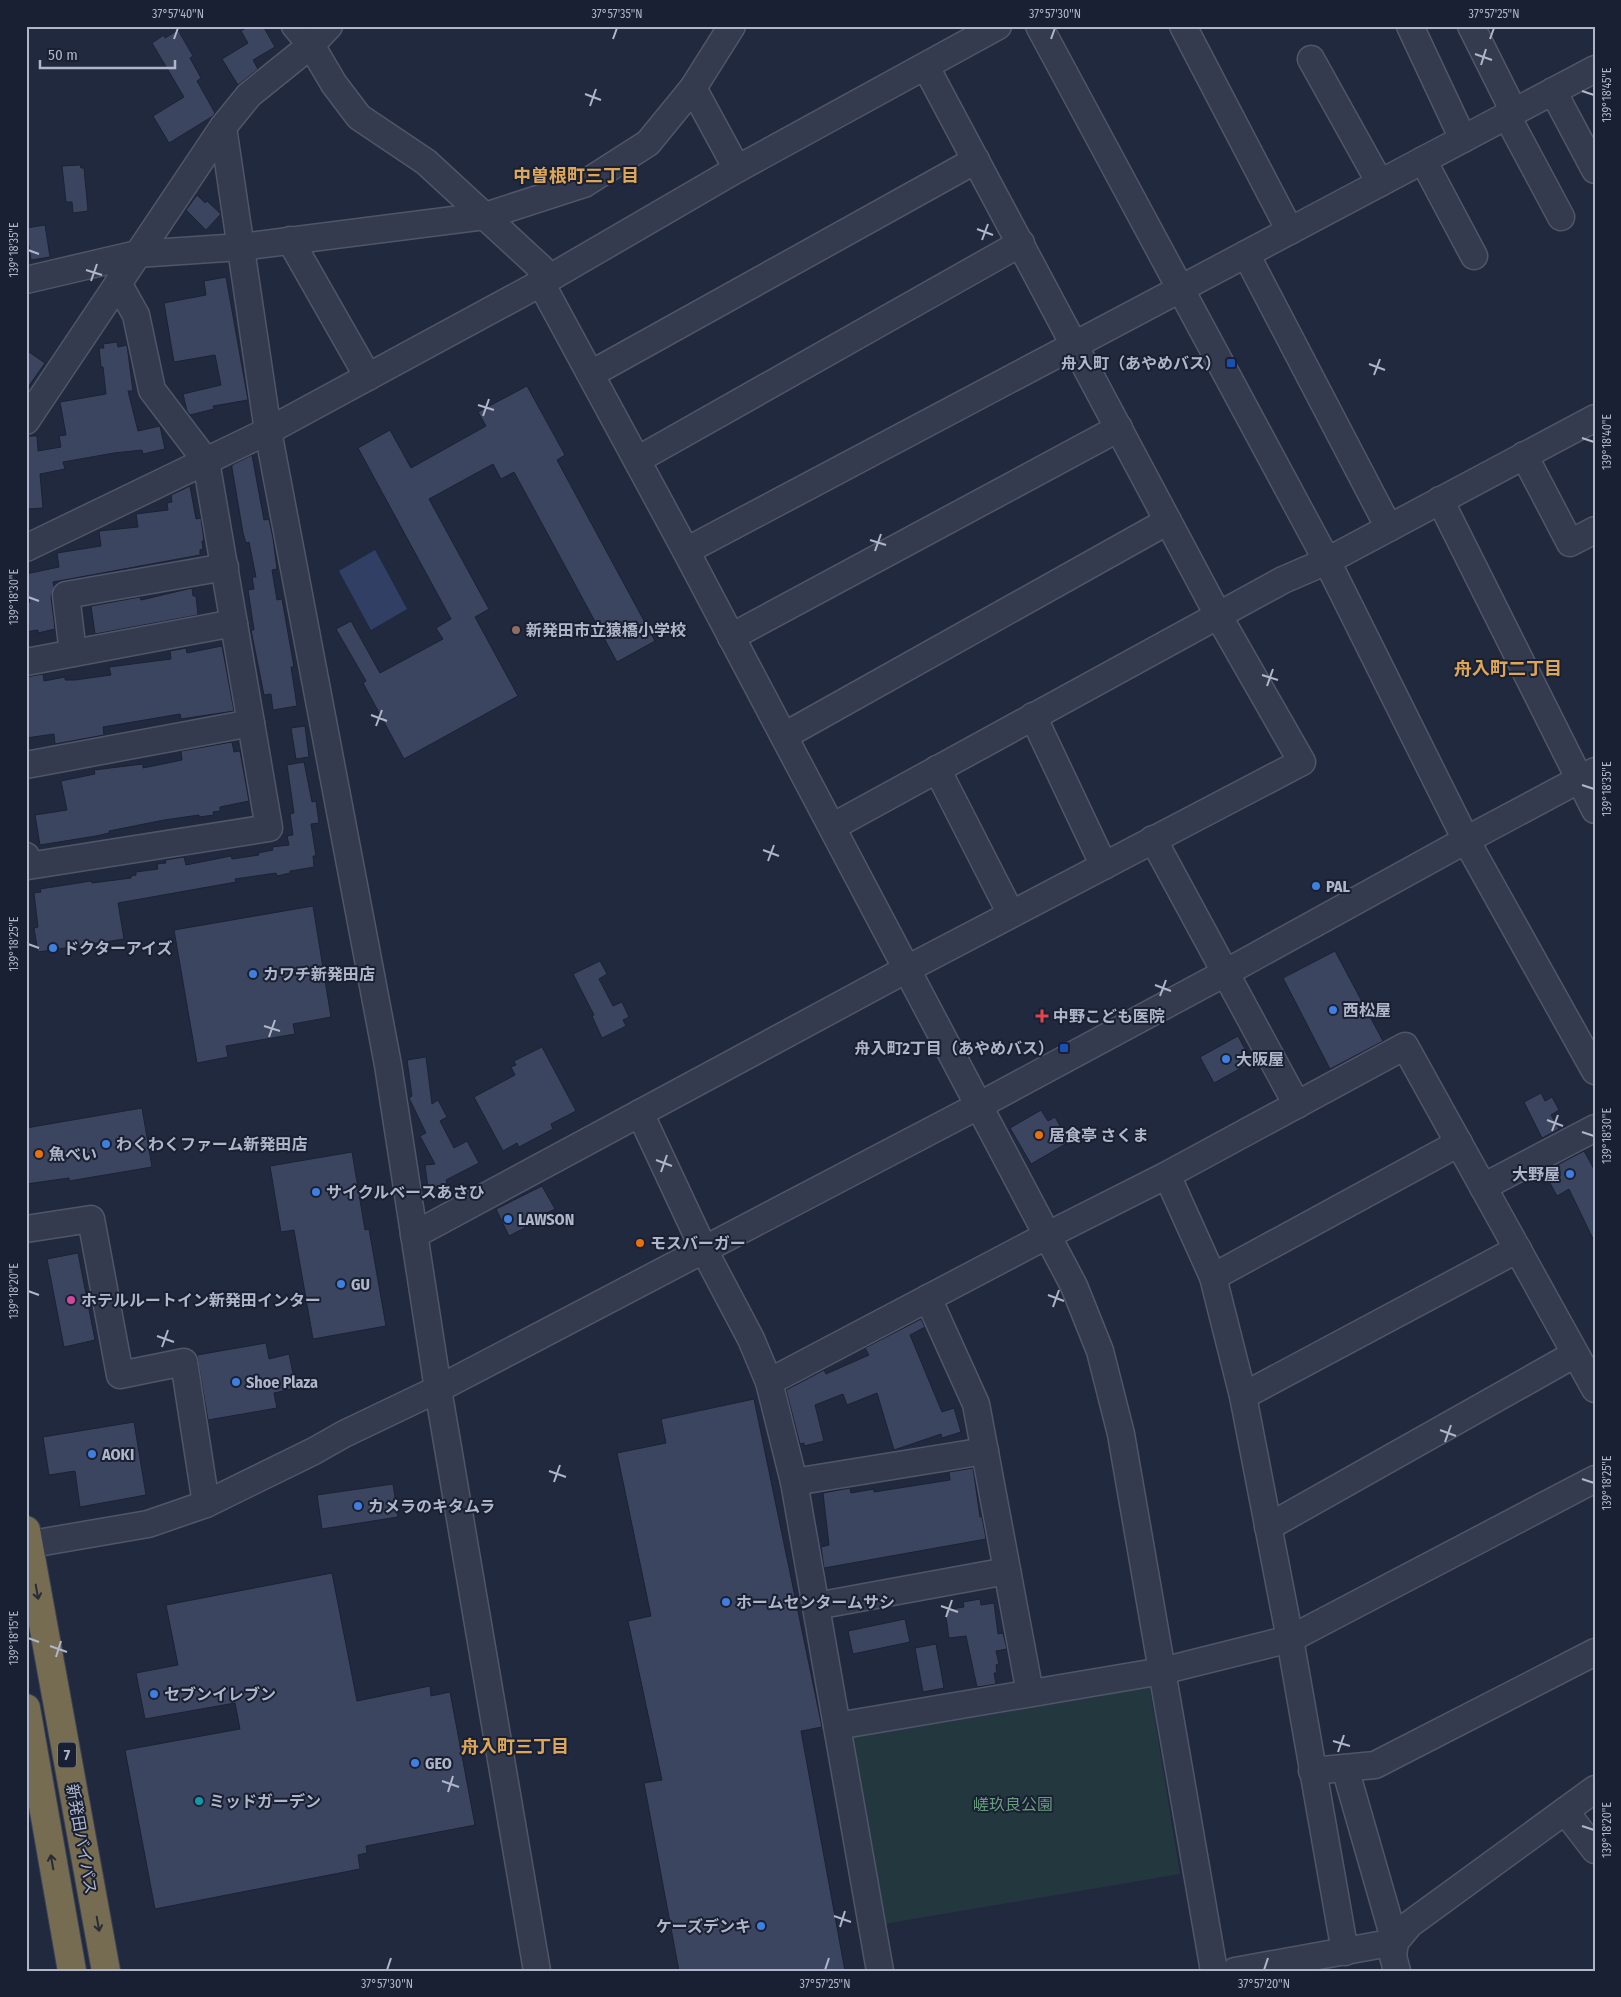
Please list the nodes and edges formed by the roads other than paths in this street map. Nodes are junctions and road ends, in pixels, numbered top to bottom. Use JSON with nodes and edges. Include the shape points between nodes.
{"nodes":[{"id":1,"x":329,"y":26,"type":"edge"},
{"id":2,"x":732,"y":26,"type":"edge"},
{"id":3,"x":998,"y":26,"type":"edge"},
{"id":4,"x":1039,"y":26,"type":"edge"},
{"id":5,"x":1183,"y":26,"type":"edge"},
{"id":6,"x":1410,"y":26,"type":"edge"},
{"id":7,"x":1471,"y":26,"type":"edge"},
{"id":8,"x":303,"y":36,"type":"edge"},
{"id":9,"x":1310,"y":60,"type":"dead end"},
{"id":10,"x":926,"y":67,"type":"junction"},
{"id":11,"x":1595,"y":69,"type":"edge"},
{"id":12,"x":693,"y":88,"type":"junction"},
{"id":13,"x":1554,"y":91,"type":"junction"},
{"id":14,"x":1510,"y":114,"type":"junction"},
{"id":15,"x":223,"y":127,"type":"junction"},
{"id":16,"x":1463,"y":139,"type":"junction"},
{"id":17,"x":976,"y":160,"type":"junction"},
{"id":18,"x":1423,"y":160,"type":"junction"},
{"id":19,"x":737,"y":169,"type":"junction"},
{"id":20,"x":1595,"y":170,"type":"edge"},
{"id":21,"x":1380,"y":183,"type":"junction"},
{"id":22,"x":485,"y":216,"type":"junction"},
{"id":23,"x":1561,"y":217,"type":"dead end"},
{"id":24,"x":1290,"y":231,"type":"junction"},
{"id":25,"x":290,"y":240,"type":"junction"},
{"id":26,"x":1021,"y":243,"type":"junction"},
{"id":27,"x":241,"y":247,"type":"junction"},
{"id":28,"x":138,"y":254,"type":"junction"},
{"id":29,"x":1246,"y":254,"type":"junction"},
{"id":30,"x":1474,"y":256,"type":"dead end"},
{"id":31,"x":26,"y":280,"type":"edge"},
{"id":32,"x":118,"y":283,"type":"junction"},
{"id":33,"x":541,"y":283,"type":"junction"},
{"id":34,"x":1180,"y":289,"type":"junction"},
{"id":35,"x":1075,"y":345,"type":"junction"},
{"id":36,"x":590,"y":374,"type":"junction"},
{"id":37,"x":368,"y":377,"type":"junction"},
{"id":38,"x":1595,"y":418,"type":"edge"},
{"id":39,"x":26,"y":421,"type":"edge"},
{"id":40,"x":1119,"y":428,"type":"junction"},
{"id":41,"x":268,"y":431,"type":"junction"},
{"id":42,"x":1524,"y":455,"type":"junction"},
{"id":43,"x":636,"y":460,"type":"junction"},
{"id":44,"x":206,"y":461,"type":"junction"},
{"id":45,"x":1440,"y":500,"type":"junction"},
{"id":46,"x":1168,"y":521,"type":"junction"},
{"id":47,"x":1389,"y":528,"type":"junction"},
{"id":48,"x":1595,"y":530,"type":"edge"},
{"id":49,"x":26,"y":548,"type":"edge"},
{"id":50,"x":686,"y":551,"type":"junction"},
{"id":51,"x":1327,"y":561,"type":"junction"},
{"id":52,"x":224,"y":567,"type":"junction"},
{"id":53,"x":1218,"y":615,"type":"junction"},
{"id":54,"x":234,"y":623,"type":"junction"},
{"id":55,"x":731,"y":637,"type":"junction"},
{"id":56,"x":73,"y":653,"type":"junction"},
{"id":57,"x":26,"y":662,"type":"edge"},
{"id":58,"x":1033,"y":716,"type":"junction"},
{"id":59,"x":251,"y":723,"type":"junction"},
{"id":60,"x":784,"y":736,"type":"junction"},
{"id":61,"x":26,"y":765,"type":"edge"},
{"id":62,"x":937,"y":769,"type":"junction"},
{"id":63,"x":1587,"y":776,"type":"edge"},
{"id":64,"x":1595,"y":810,"type":"edge"},
{"id":65,"x":832,"y":826,"type":"junction"},
{"id":66,"x":1154,"y":839,"type":"junction"},
{"id":67,"x":1466,"y":840,"type":"junction"},
{"id":68,"x":26,"y":856,"type":"edge"},
{"id":69,"x":1104,"y":866,"type":"junction"},
{"id":70,"x":1011,"y":914,"type":"junction"},
{"id":71,"x":907,"y":969,"type":"junction"},
{"id":72,"x":1225,"y":974,"type":"junction"},
{"id":73,"x":1595,"y":1071,"type":"edge"},
{"id":74,"x":980,"y":1105,"type":"junction"},
{"id":75,"x":1296,"y":1105,"type":"junction"},
{"id":76,"x":640,"y":1113,"type":"junction"},
{"id":77,"x":1595,"y":1128,"type":"edge"},
{"id":78,"x":1459,"y":1143,"type":"junction"},
{"id":79,"x":1167,"y":1175,"type":"junction"},
{"id":80,"x":1483,"y":1187,"type":"junction"},
{"id":81,"x":26,"y":1230,"type":"edge"},
{"id":82,"x":414,"y":1235,"type":"junction"},
{"id":83,"x":1048,"y":1235,"type":"junction"},
{"id":84,"x":1518,"y":1249,"type":"junction"},
{"id":85,"x":704,"y":1250,"type":"junction"},
{"id":86,"x":1214,"y":1277,"type":"junction"},
{"id":87,"x":928,"y":1298,"type":"junction"},
{"id":88,"x":1575,"y":1354,"type":"junction"},
{"id":89,"x":769,"y":1382,"type":"junction"},
{"id":90,"x":438,"y":1389,"type":"junction"},
{"id":91,"x":1595,"y":1389,"type":"edge"},
{"id":92,"x":1243,"y":1396,"type":"junction"},
{"id":93,"x":985,"y":1451,"type":"junction"},
{"id":94,"x":1595,"y":1479,"type":"edge"},
{"id":95,"x":794,"y":1482,"type":"junction"},
{"id":96,"x":206,"y":1504,"type":"junction"},
{"id":97,"x":1268,"y":1527,"type":"junction"},
{"id":98,"x":27,"y":1540,"type":"edge"},
{"id":99,"x":1007,"y":1571,"type":"junction"},
{"id":100,"x":816,"y":1606,"type":"junction"},
{"id":101,"x":1290,"y":1639,"type":"junction"},
{"id":102,"x":1595,"y":1652,"type":"edge"},
{"id":103,"x":1162,"y":1671,"type":"junction"},
{"id":104,"x":1030,"y":1693,"type":"junction"},
{"id":105,"x":26,"y":1708,"type":"edge"},
{"id":106,"x":837,"y":1726,"type":"junction"},
{"id":107,"x":1345,"y":1768,"type":"junction"},
{"id":108,"x":1312,"y":1770,"type":"junction"},
{"id":109,"x":1595,"y":1789,"type":"edge"},
{"id":110,"x":1565,"y":1811,"type":"junction"},
{"id":111,"x":1595,"y":1850,"type":"edge"},
{"id":112,"x":61,"y":1910,"type":"junction"},
{"id":113,"x":1395,"y":1942,"type":"junction"},
{"id":114,"x":1345,"y":1952,"type":"junction"},
{"id":115,"x":106,"y":1969,"type":"edge"},
{"id":116,"x":66,"y":1971,"type":"edge"},
{"id":117,"x":72,"y":1971,"type":"edge"},
{"id":118,"x":537,"y":1971,"type":"edge"},
{"id":119,"x":880,"y":1971,"type":"edge"},
{"id":120,"x":1214,"y":1971,"type":"edge"},
{"id":121,"x":1235,"y":1971,"type":"edge"},
{"id":122,"x":1397,"y":1971,"type":"edge"}],
"edges":[{"from":1,"to":8,"type":"street"},
{"from":2,"to":12,"type":"street"},
{"from":3,"to":10,"type":"street"},
{"from":4,"to":34,"type":"street"},
{"from":5,"to":24,"type":"street"},
{"from":6,"to":16,"type":"street"},
{"from":7,"to":14,"type":"street"},
{"from":8,"to":15,"type":"street"},
{"from":8,"to":22,"type":"street","via":[[359,117],[426,162]]},
{"from":9,"to":21,"type":"street"},
{"from":10,"to":17,"type":"street"},
{"from":10,"to":19,"type":"street"},
{"from":11,"to":13,"type":"street"},
{"from":12,"to":19,"type":"street"},
{"from":12,"to":22,"type":"street","via":[[648,143],[584,184]]},
{"from":13,"to":14,"type":"street"},
{"from":13,"to":20,"type":"street"},
{"from":14,"to":16,"type":"street"},
{"from":14,"to":23,"type":"street"},
{"from":15,"to":27,"type":"street"},
{"from":15,"to":28,"type":"street"},
{"from":16,"to":18,"type":"street"},
{"from":17,"to":26,"type":"street"},
{"from":17,"to":36,"type":"street"},
{"from":18,"to":21,"type":"street"},
{"from":18,"to":30,"type":"street"},
{"from":19,"to":33,"type":"street"},
{"from":21,"to":24,"type":"street"},
{"from":22,"to":25,"type":"street"},
{"from":22,"to":33,"type":"street","via":[[541,268]]},
{"from":24,"to":29,"type":"street"},
{"from":25,"to":27,"type":"street"},
{"from":25,"to":37,"type":"street"},
{"from":26,"to":35,"type":"street"},
{"from":26,"to":43,"type":"street"},
{"from":27,"to":28,"type":"street"},
{"from":27,"to":41,"type":"street"},
{"from":28,"to":31,"type":"street"},
{"from":28,"to":32,"type":"street"},
{"from":29,"to":34,"type":"street"},
{"from":29,"to":47,"type":"street"},
{"from":32,"to":39,"type":"street"},
{"from":32,"to":44,"type":"street","via":[[136,315],[152,390]]},
{"from":33,"to":36,"type":"street"},
{"from":33,"to":37,"type":"street"},
{"from":34,"to":35,"type":"street"},
{"from":34,"to":51,"type":"street"},
{"from":35,"to":40,"type":"street"},
{"from":35,"to":50,"type":"street"},
{"from":36,"to":43,"type":"street"},
{"from":37,"to":41,"type":"street"},
{"from":38,"to":42,"type":"street"},
{"from":40,"to":46,"type":"street"},
{"from":40,"to":55,"type":"street"},
{"from":41,"to":44,"type":"street"},
{"from":41,"to":82,"type":"street","via":[[388,1065]]},
{"from":42,"to":45,"type":"street"},
{"from":42,"to":48,"type":"street","via":[[1570,543]]},
{"from":43,"to":50,"type":"street"},
{"from":44,"to":49,"type":"street"},
{"from":44,"to":52,"type":"street"},
{"from":45,"to":47,"type":"street"},
{"from":45,"to":63,"type":"street"},
{"from":46,"to":53,"type":"street"},
{"from":46,"to":60,"type":"street"},
{"from":47,"to":51,"type":"street"},
{"from":50,"to":55,"type":"street"},
{"from":51,"to":53,"type":"street","via":[[1283,580]]},
{"from":51,"to":67,"type":"street"},
{"from":52,"to":54,"type":"street"},
{"from":52,"to":56,"type":"street","via":[[66,595]]},
{"from":53,"to":58,"type":"street"},
{"from":53,"to":66,"type":"street","via":[[1302,762]]},
{"from":54,"to":56,"type":"street"},
{"from":54,"to":59,"type":"street"},
{"from":55,"to":60,"type":"street"},
{"from":56,"to":57,"type":"street"},
{"from":58,"to":62,"type":"street"},
{"from":58,"to":69,"type":"street"},
{"from":59,"to":61,"type":"street"},
{"from":59,"to":68,"type":"street","via":[[269,828],[28,866]]},
{"from":60,"to":65,"type":"street"},
{"from":62,"to":65,"type":"street"},
{"from":62,"to":70,"type":"street"},
{"from":63,"to":64,"type":"street"},
{"from":63,"to":67,"type":"street"},
{"from":65,"to":71,"type":"street"},
{"from":66,"to":69,"type":"street"},
{"from":66,"to":72,"type":"street"},
{"from":67,"to":72,"type":"street"},
{"from":67,"to":73,"type":"street"},
{"from":69,"to":70,"type":"street"},
{"from":70,"to":71,"type":"street"},
{"from":71,"to":74,"type":"street"},
{"from":71,"to":76,"type":"street"},
{"from":72,"to":74,"type":"street"},
{"from":72,"to":75,"type":"street"},
{"from":74,"to":83,"type":"street"},
{"from":74,"to":85,"type":"street"},
{"from":75,"to":78,"type":"street","via":[[1406,1046]]},
{"from":75,"to":79,"type":"street"},
{"from":76,"to":82,"type":"street"},
{"from":76,"to":85,"type":"street"},
{"from":77,"to":80,"type":"street"},
{"from":78,"to":80,"type":"street"},
{"from":78,"to":86,"type":"street"},
{"from":79,"to":83,"type":"street"},
{"from":79,"to":86,"type":"street"},
{"from":80,"to":84,"type":"street"},
{"from":81,"to":96,"type":"street","via":[[91,1219],[120,1376],[184,1362]]},
{"from":82,"to":90,"type":"street"},
{"from":83,"to":87,"type":"street"},
{"from":83,"to":103,"type":"street","via":[[1074,1286],[1100,1351],[1121,1434]]},
{"from":84,"to":88,"type":"street"},
{"from":84,"to":92,"type":"street"},
{"from":85,"to":89,"type":"street","via":[[751,1339]]},
{"from":85,"to":90,"type":"street"},
{"from":86,"to":92,"type":"street"},
{"from":87,"to":89,"type":"street"},
{"from":87,"to":93,"type":"street","via":[[976,1404]]},
{"from":88,"to":91,"type":"street"},
{"from":88,"to":97,"type":"street"},
{"from":89,"to":95,"type":"street"},
{"from":90,"to":96,"type":"street"},
{"from":90,"to":118,"type":"street"},
{"from":92,"to":97,"type":"street"},
{"from":93,"to":95,"type":"street"},
{"from":93,"to":99,"type":"street"},
{"from":94,"to":101,"type":"street"},
{"from":95,"to":100,"type":"street"},
{"from":96,"to":98,"type":"street","via":[[148,1524]]},
{"from":97,"to":101,"type":"street"},
{"from":98,"to":115,"type":"highway","name":"新発田バイパス","number":"7","one_way":true},
{"from":99,"to":100,"type":"street"},
{"from":99,"to":104,"type":"street"},
{"from":100,"to":106,"type":"street"},
{"from":101,"to":103,"type":"street"},
{"from":101,"to":108,"type":"street"},
{"from":102,"to":107,"type":"street","via":[[1375,1765]]},
{"from":103,"to":104,"type":"street"},
{"from":103,"to":120,"type":"street"},
{"from":104,"to":106,"type":"street"},
{"from":112,"to":105,"type":"highway","name":"新発田バイパス","number":"7","one_way":true},
{"from":106,"to":119,"type":"street"},
{"from":107,"to":108,"type":"street"},
{"from":107,"to":113,"type":"street"},
{"from":108,"to":114,"type":"street"},
{"from":109,"to":110,"type":"street"},
{"from":110,"to":111,"type":"street"},
{"from":110,"to":113,"type":"street","via":[[1410,1924]]},
{"from":112,"to":116,"type":"highway","number":"7"},
{"from":112,"to":117,"type":"highway","name":"新発田バイパス","number":"7"},
{"from":113,"to":114,"type":"street"},
{"from":113,"to":122,"type":"street","via":[[1393,1956]]},
{"from":114,"to":121,"type":"street"}]}
